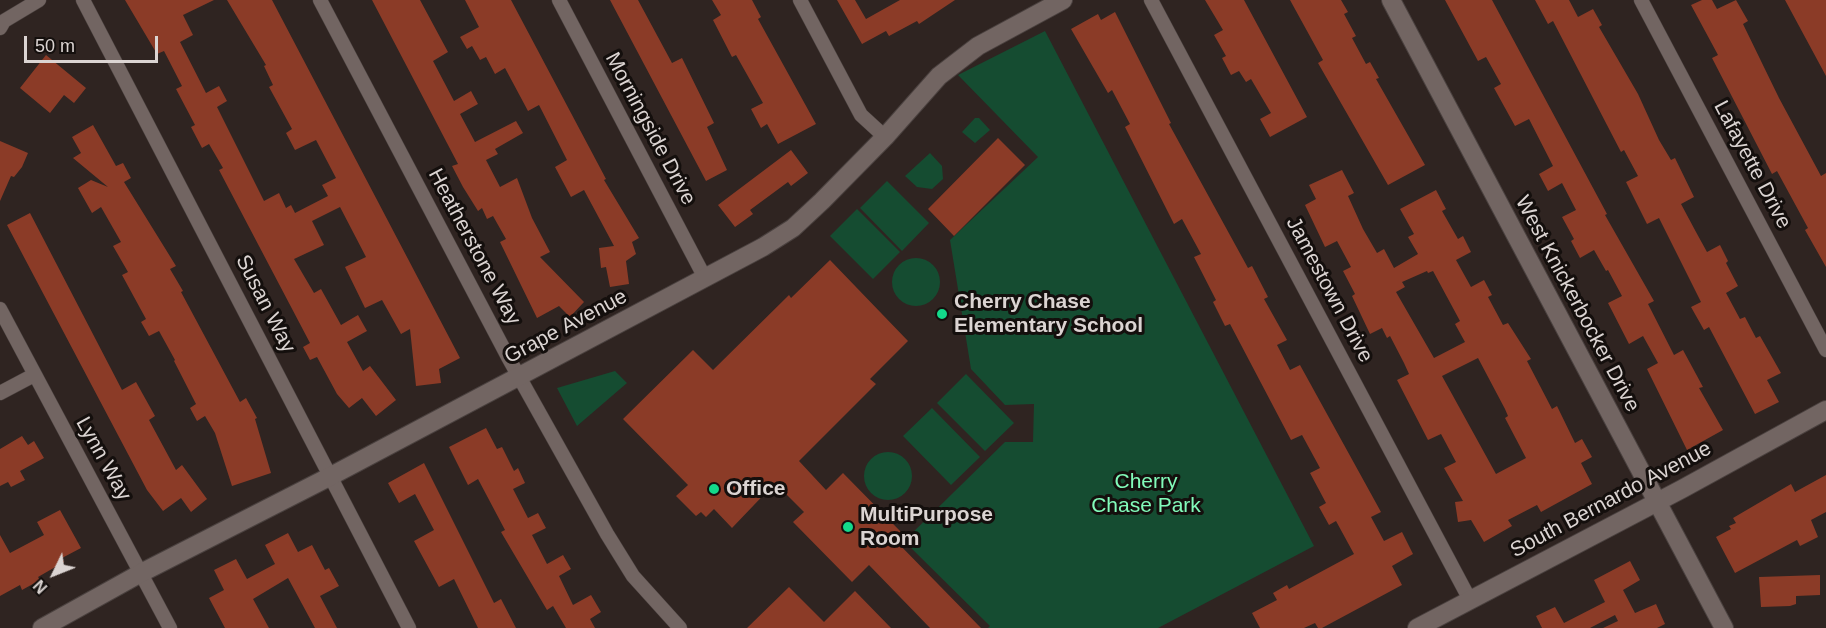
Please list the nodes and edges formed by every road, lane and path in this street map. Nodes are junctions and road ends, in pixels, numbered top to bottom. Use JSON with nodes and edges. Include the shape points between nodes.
{"nodes":[{"id":1,"x":39,"y":0,"type":"edge"},
{"id":2,"x":83,"y":0,"type":"edge"},
{"id":3,"x":320,"y":0,"type":"edge"},
{"id":4,"x":559,"y":0,"type":"edge"},
{"id":5,"x":800,"y":0,"type":"edge"},
{"id":6,"x":1063,"y":0,"type":"edge"},
{"id":7,"x":1151,"y":0,"type":"edge"},
{"id":8,"x":1391,"y":0,"type":"edge"},
{"id":9,"x":1641,"y":0,"type":"edge"},
{"id":10,"x":0,"y":28,"type":"edge"},
{"id":11,"x":885,"y":137,"type":"junction"},
{"id":12,"x":705,"y":278,"type":"junction"},
{"id":13,"x":0,"y":309,"type":"edge"},
{"id":14,"x":1826,"y":350,"type":"edge"},
{"id":15,"x":33,"y":375,"type":"junction"},
{"id":16,"x":520,"y":378,"type":"junction"},
{"id":17,"x":0,"y":393,"type":"edge"},
{"id":18,"x":1826,"y":410,"type":"edge"},
{"id":19,"x":331,"y":476,"type":"junction"},
{"id":20,"x":1656,"y":502,"type":"junction"},
{"id":21,"x":141,"y":573,"type":"junction"},
{"id":22,"x":1470,"y":600,"type":"junction"},
{"id":23,"x":42,"y":628,"type":"edge"},
{"id":24,"x":170,"y":628,"type":"edge"},
{"id":25,"x":409,"y":628,"type":"edge"},
{"id":26,"x":680,"y":628,"type":"edge"},
{"id":27,"x":1417,"y":628,"type":"edge"},
{"id":28,"x":1724,"y":628,"type":"edge"}],
"edges":[{"from":1,"to":10,"type":"street","via":[[4,21]]},
{"from":2,"to":19,"type":"street","name":"Susan Way"},
{"from":3,"to":16,"type":"street","name":"Heatherstone Way"},
{"from":4,"to":12,"type":"street","name":"Morningside Drive"},
{"from":5,"to":11,"type":"street","via":[[861,115]]},
{"from":6,"to":11,"type":"street","name":"Grape Avenue","via":[[978,46],[939,76]]},
{"from":7,"to":22,"type":"street","name":"Jamestown Drive"},
{"from":8,"to":20,"type":"street","name":"West Knickerbocker Drive"},
{"from":9,"to":14,"type":"street","name":"Lafayette Drive"},
{"from":11,"to":12,"type":"street","name":"Grape Avenue","via":[[793,228],[764,248]]},
{"from":12,"to":16,"type":"street","name":"Grape Avenue"},
{"from":13,"to":15,"type":"street","name":"Lynn Way"},
{"from":15,"to":17,"type":"street"},
{"from":15,"to":21,"type":"street","name":"Lynn Way"},
{"from":16,"to":19,"type":"street","name":"Grape Avenue"},
{"from":16,"to":26,"type":"street","name":"Heatherstone Way","via":[[633,576]]},
{"from":18,"to":20,"type":"street","name":"South Bernardo Avenue"},
{"from":19,"to":21,"type":"street","name":"Grape Avenue"},
{"from":19,"to":25,"type":"street","name":"Susan Way"},
{"from":20,"to":22,"type":"street","name":"South Bernardo Avenue"},
{"from":20,"to":28,"type":"street","name":"West Knickerbocker Drive"},
{"from":21,"to":23,"type":"street","name":"Grape Avenue"},
{"from":21,"to":24,"type":"street","name":"Lynn Way"},
{"from":22,"to":27,"type":"street","name":"South Bernardo Avenue"}]}
